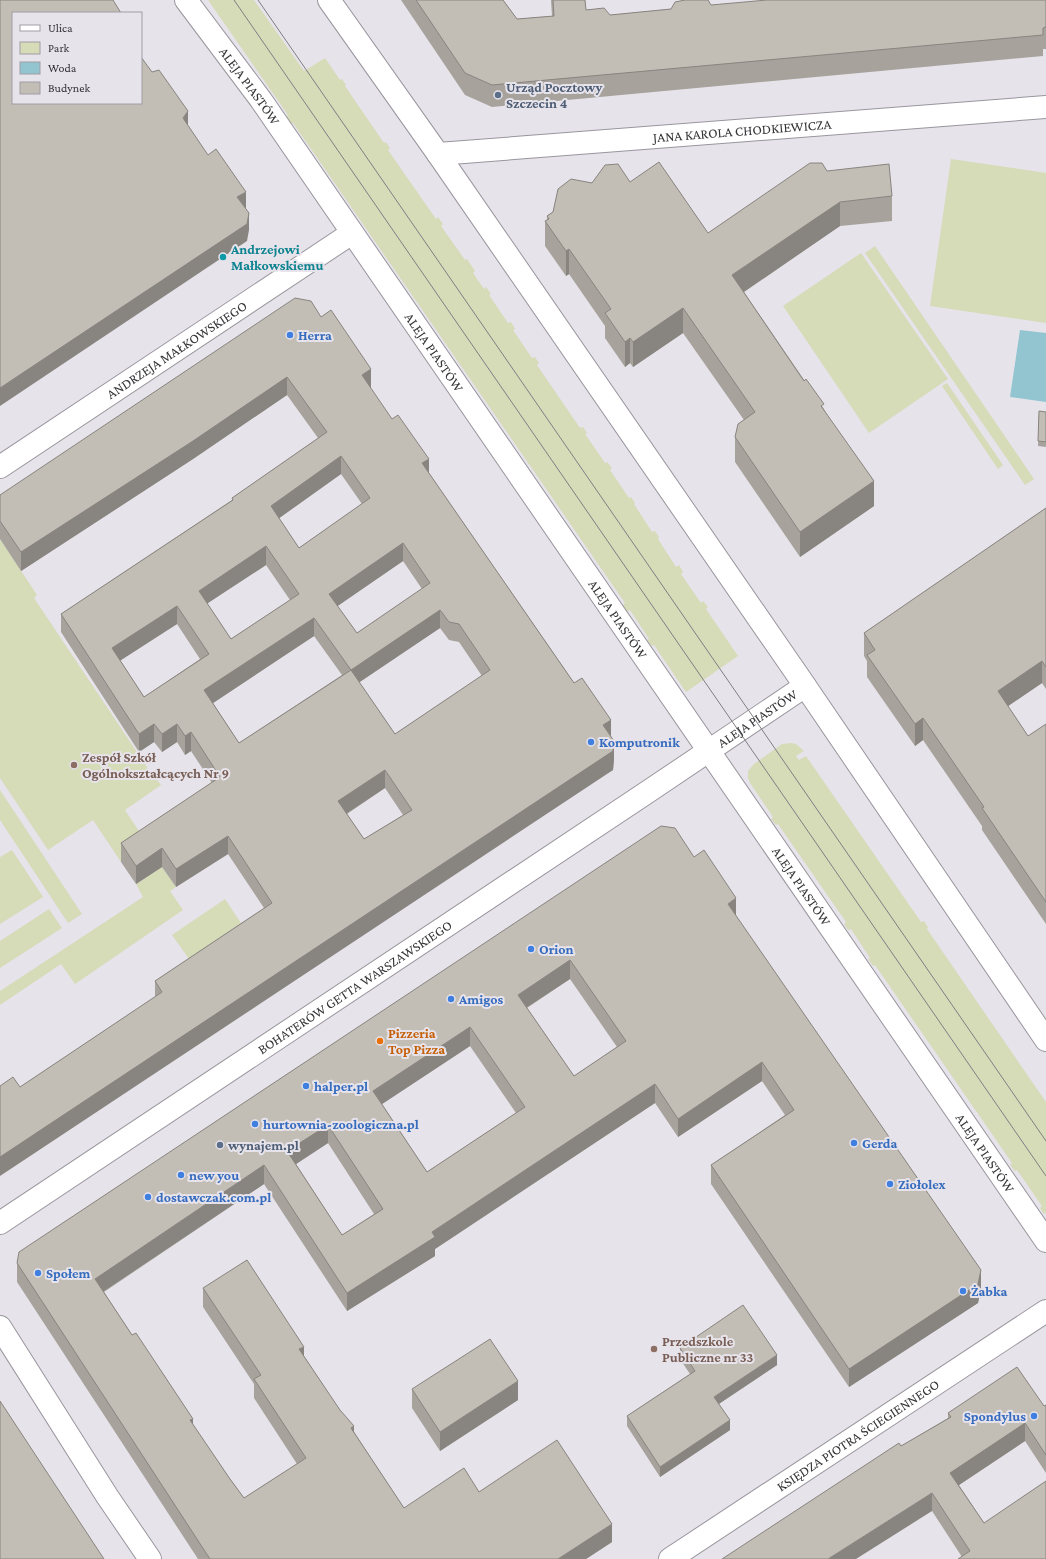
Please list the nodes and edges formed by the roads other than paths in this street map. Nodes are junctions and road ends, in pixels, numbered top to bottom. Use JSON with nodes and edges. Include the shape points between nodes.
{"nodes":[{"id":1,"x":186,"y":0,"type":"edge"},
{"id":2,"x":329,"y":0,"type":"edge"},
{"id":3,"x":1046,"y":107,"type":"edge"},
{"id":4,"x":438,"y":154,"type":"junction"},
{"id":5,"x":352,"y":233,"type":"junction"},
{"id":6,"x":0,"y":467,"type":"edge"},
{"id":7,"x":805,"y":686,"type":"junction"},
{"id":8,"x":709,"y":751,"type":"junction"},
{"id":9,"x":1046,"y":1040,"type":"edge"},
{"id":10,"x":0,"y":1222,"type":"edge"},
{"id":11,"x":1046,"y":1241,"type":"edge"},
{"id":12,"x":1046,"y":1311,"type":"edge"},
{"id":13,"x":0,"y":1328,"type":"edge"},
{"id":14,"x":150,"y":1559,"type":"edge"},
{"id":15,"x":670,"y":1559,"type":"edge"}],
"edges":[{"from":1,"to":5,"type":"street","name":"ALEJA PIASTÓW","via":[[261,100]]},
{"from":2,"to":4,"type":"street","name":"ALEJA PIASTÓW"},
{"from":3,"to":4,"type":"street","name":"JANA KAROLA CHODKIEWICZA"},
{"from":4,"to":7,"type":"street","name":"ALEJA PIASTÓW"},
{"from":5,"to":6,"type":"street","name":"ANDRZEJA MAŁKOWSKIEGO"},
{"from":5,"to":8,"type":"street","name":"ALEJA PIASTÓW"},
{"from":7,"to":8,"type":"street","name":"ALEJA PIASTÓW"},
{"from":7,"to":9,"type":"street","name":"ALEJA PIASTÓW"},
{"from":8,"to":10,"type":"street","name":"BOHATERÓW GETTA WARSZAWSKIEGO"},
{"from":8,"to":11,"type":"street","name":"ALEJA PIASTÓW"},
{"from":12,"to":15,"type":"street","name":"KSIĘDZA PIOTRA ŚCIEGIENNEGO"},
{"from":13,"to":14,"type":"street"}]}
